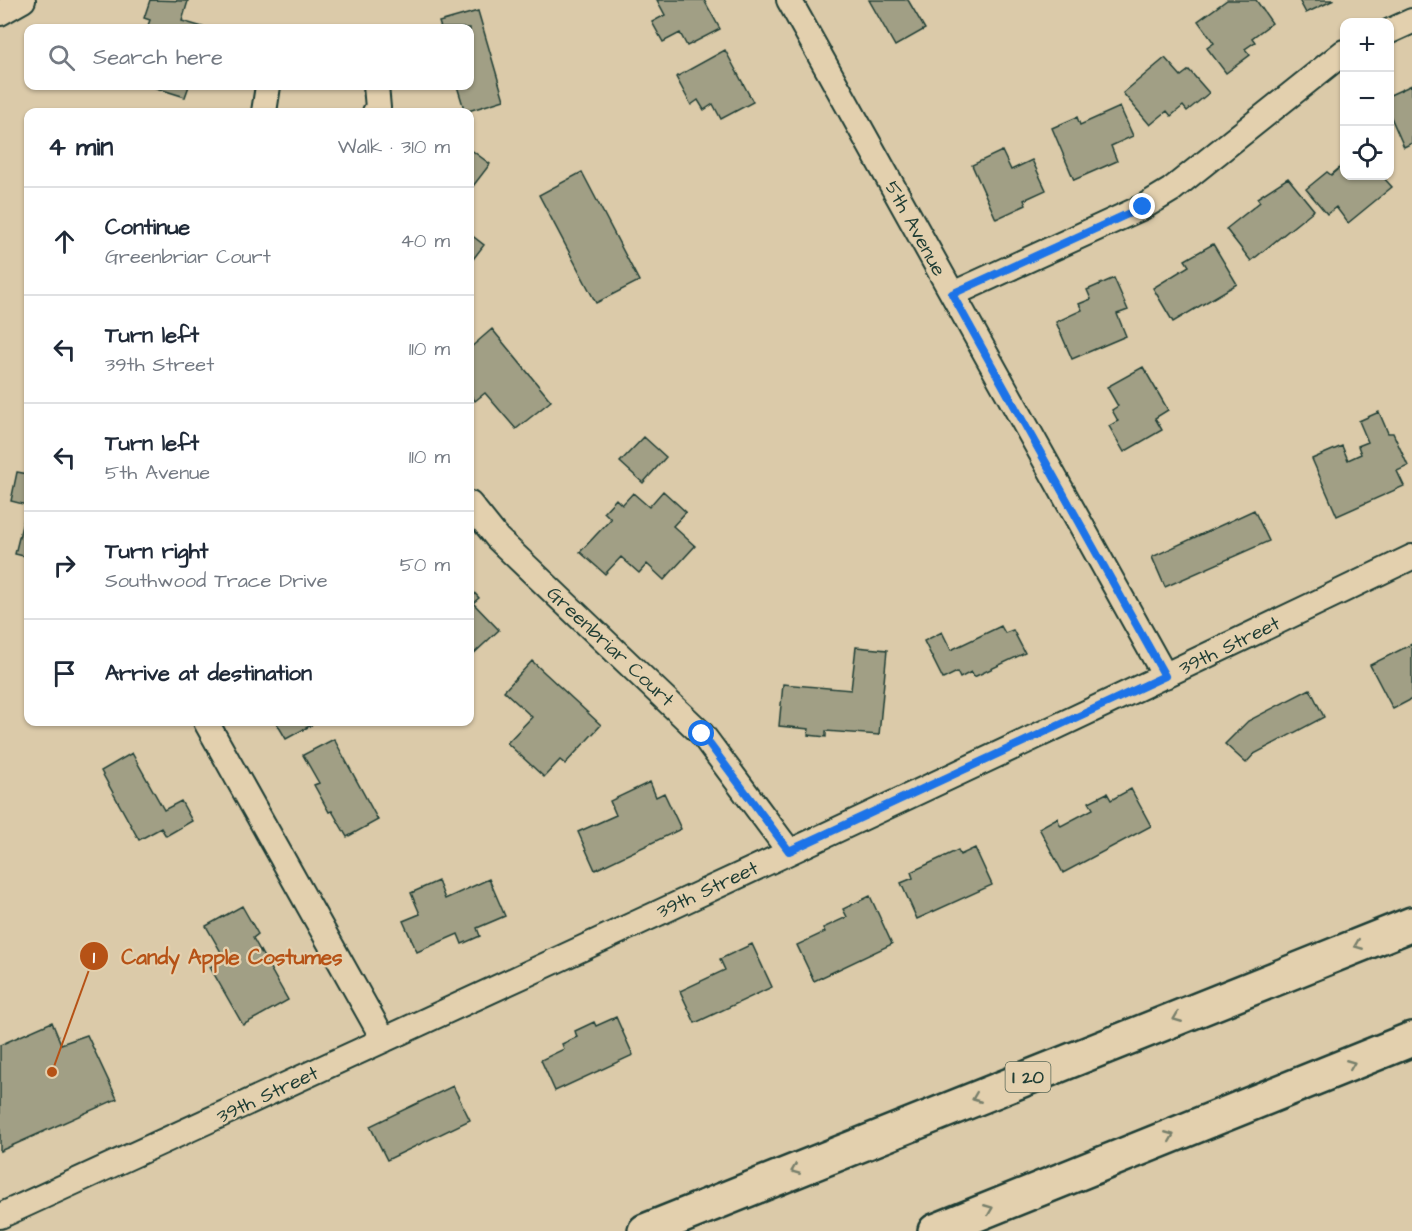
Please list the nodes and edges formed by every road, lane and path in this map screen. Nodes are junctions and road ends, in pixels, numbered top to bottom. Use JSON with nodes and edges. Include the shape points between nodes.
{"nodes":[{"id":1,"x":23,"y":0,"type":"edge"},
{"id":2,"x":789,"y":0,"type":"edge"},
{"id":3,"x":0,"y":13,"type":"edge"},
{"id":4,"x":1412,"y":21,"type":"edge"},
{"id":5,"x":1394,"y":29,"type":"edge"},
{"id":6,"x":1340,"y":55,"type":"edge"},
{"id":7,"x":267,"y":90,"type":"edge"},
{"id":8,"x":376,"y":90,"type":"edge"},
{"id":9,"x":265,"y":108,"type":"edge"},
{"id":10,"x":378,"y":108,"type":"edge"},
{"id":11,"x":952,"y":294,"type":"junction"},
{"id":12,"x":474,"y":509,"type":"edge"},
{"id":13,"x":1412,"y":557,"type":"edge"},
{"id":14,"x":1165,"y":676,"type":"junction"},
{"id":15,"x":208,"y":726,"type":"edge"},
{"id":16,"x":789,"y":851,"type":"junction"},
{"id":17,"x":1412,"y":924,"type":"edge"},
{"id":18,"x":1412,"y":1039,"type":"edge"},
{"id":19,"x":384,"y":1040,"type":"junction"},
{"id":20,"x":0,"y":1216,"type":"edge"},
{"id":21,"x":645,"y":1231,"type":"edge"},
{"id":22,"x":935,"y":1231,"type":"edge"}],
"edges":[{"from":1,"to":3,"type":"street"},
{"from":2,"to":11,"type":"street","name":"5th Avenue"},
{"from":4,"to":5,"type":"street"},
{"from":6,"to":11,"type":"street","via":[[1143,207]]},
{"from":7,"to":9,"type":"street"},
{"from":8,"to":10,"type":"street"},
{"from":11,"to":14,"type":"street","name":"5th Avenue"},
{"from":12,"to":16,"type":"street","name":"Greenbriar Court","via":[[498,539],[702,734]]},
{"from":13,"to":14,"type":"street","name":"39th Street"},
{"from":14,"to":16,"type":"street","name":"39th Street"},
{"from":15,"to":19,"type":"street"},
{"from":16,"to":19,"type":"street","name":"39th Street"},
{"from":17,"to":21,"type":"highway","number":"I 20","one_way":true},
{"from":22,"to":18,"type":"highway","one_way":true},
{"from":19,"to":20,"type":"street","name":"39th Street"}]}
